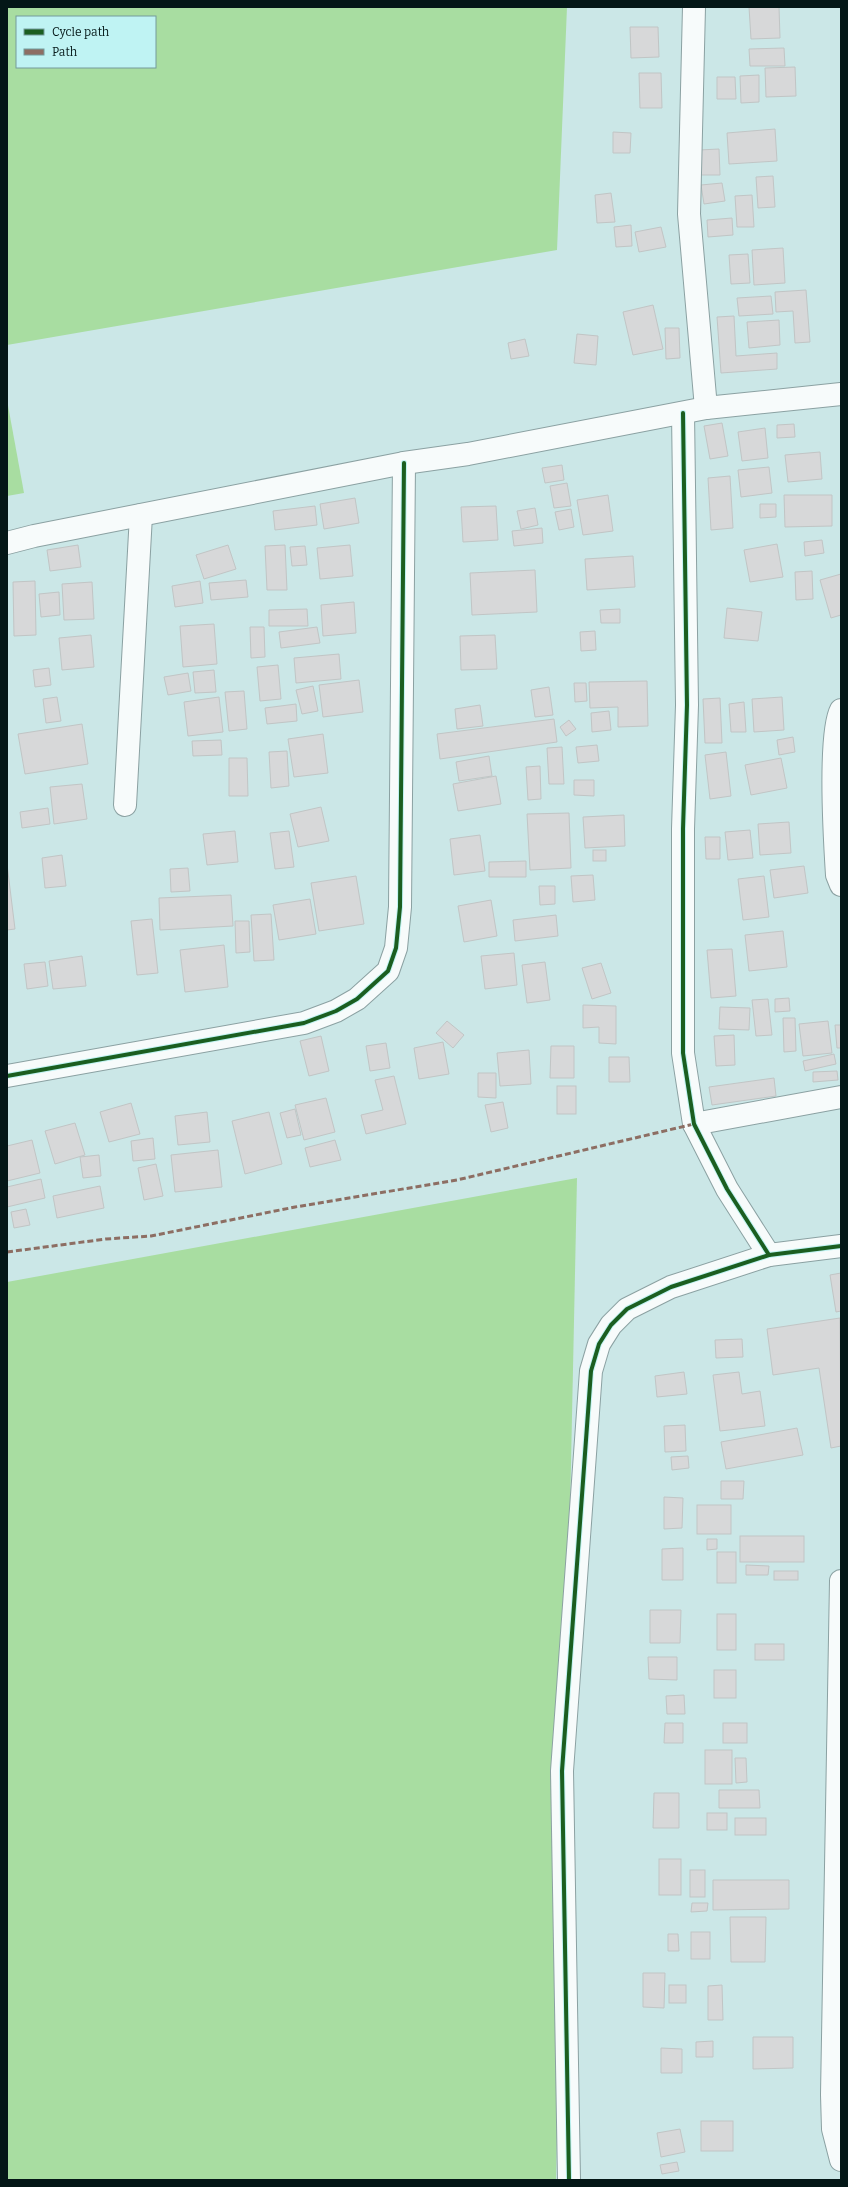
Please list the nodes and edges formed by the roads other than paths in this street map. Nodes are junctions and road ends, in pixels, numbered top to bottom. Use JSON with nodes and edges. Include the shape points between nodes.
{"nodes":[{"id":1,"x":694,"y":7,"type":"edge"},
{"id":2,"x":841,"y":394,"type":"edge"},
{"id":3,"x":706,"y":408,"type":"junction"},
{"id":4,"x":682,"y":413,"type":"junction"},
{"id":5,"x":404,"y":463,"type":"junction"},
{"id":6,"x":141,"y":515,"type":"junction"},
{"id":7,"x":7,"y":543,"type":"edge"},
{"id":8,"x":841,"y":710,"type":"edge"},
{"id":9,"x":125,"y":804,"type":"dead end"},
{"id":10,"x":841,"y":885,"type":"edge"},
{"id":11,"x":7,"y":1076,"type":"edge"},
{"id":12,"x":841,"y":1097,"type":"edge"},
{"id":13,"x":694,"y":1124,"type":"junction"},
{"id":14,"x":841,"y":1246,"type":"edge"},
{"id":15,"x":769,"y":1255,"type":"junction"},
{"id":16,"x":841,"y":1581,"type":"edge"},
{"id":17,"x":841,"y":2160,"type":"edge"},
{"id":18,"x":569,"y":2180,"type":"edge"}],
"edges":[{"from":1,"to":3,"type":"street","via":[[689,214]]},
{"from":2,"to":3,"type":"street"},
{"from":3,"to":4,"type":"street"},
{"from":4,"to":5,"type":"street","via":[[468,454]]},
{"from":4,"to":13,"type":"street","via":[[687,704],[683,829],[683,1053]]},
{"from":5,"to":6,"type":"street"},
{"from":5,"to":11,"type":"street","via":[[400,907],[396,948],[388,971],[357,999],[336,1011],[304,1023]]},
{"from":6,"to":7,"type":"street"},
{"from":6,"to":9,"type":"street"},
{"from":8,"to":10,"type":"street","via":[[837,717],[835,735],[834,784],[837,875]]},
{"from":12,"to":13,"type":"street"},
{"from":13,"to":15,"type":"street","via":[[727,1189]]},
{"from":14,"to":15,"type":"street"},
{"from":15,"to":18,"type":"street","via":[[671,1287],[626,1309],[611,1325],[599,1344],[591,1371],[562,1771]]},
{"from":16,"to":17,"type":"street","via":[[832,2095],[833,2129]]}]}
